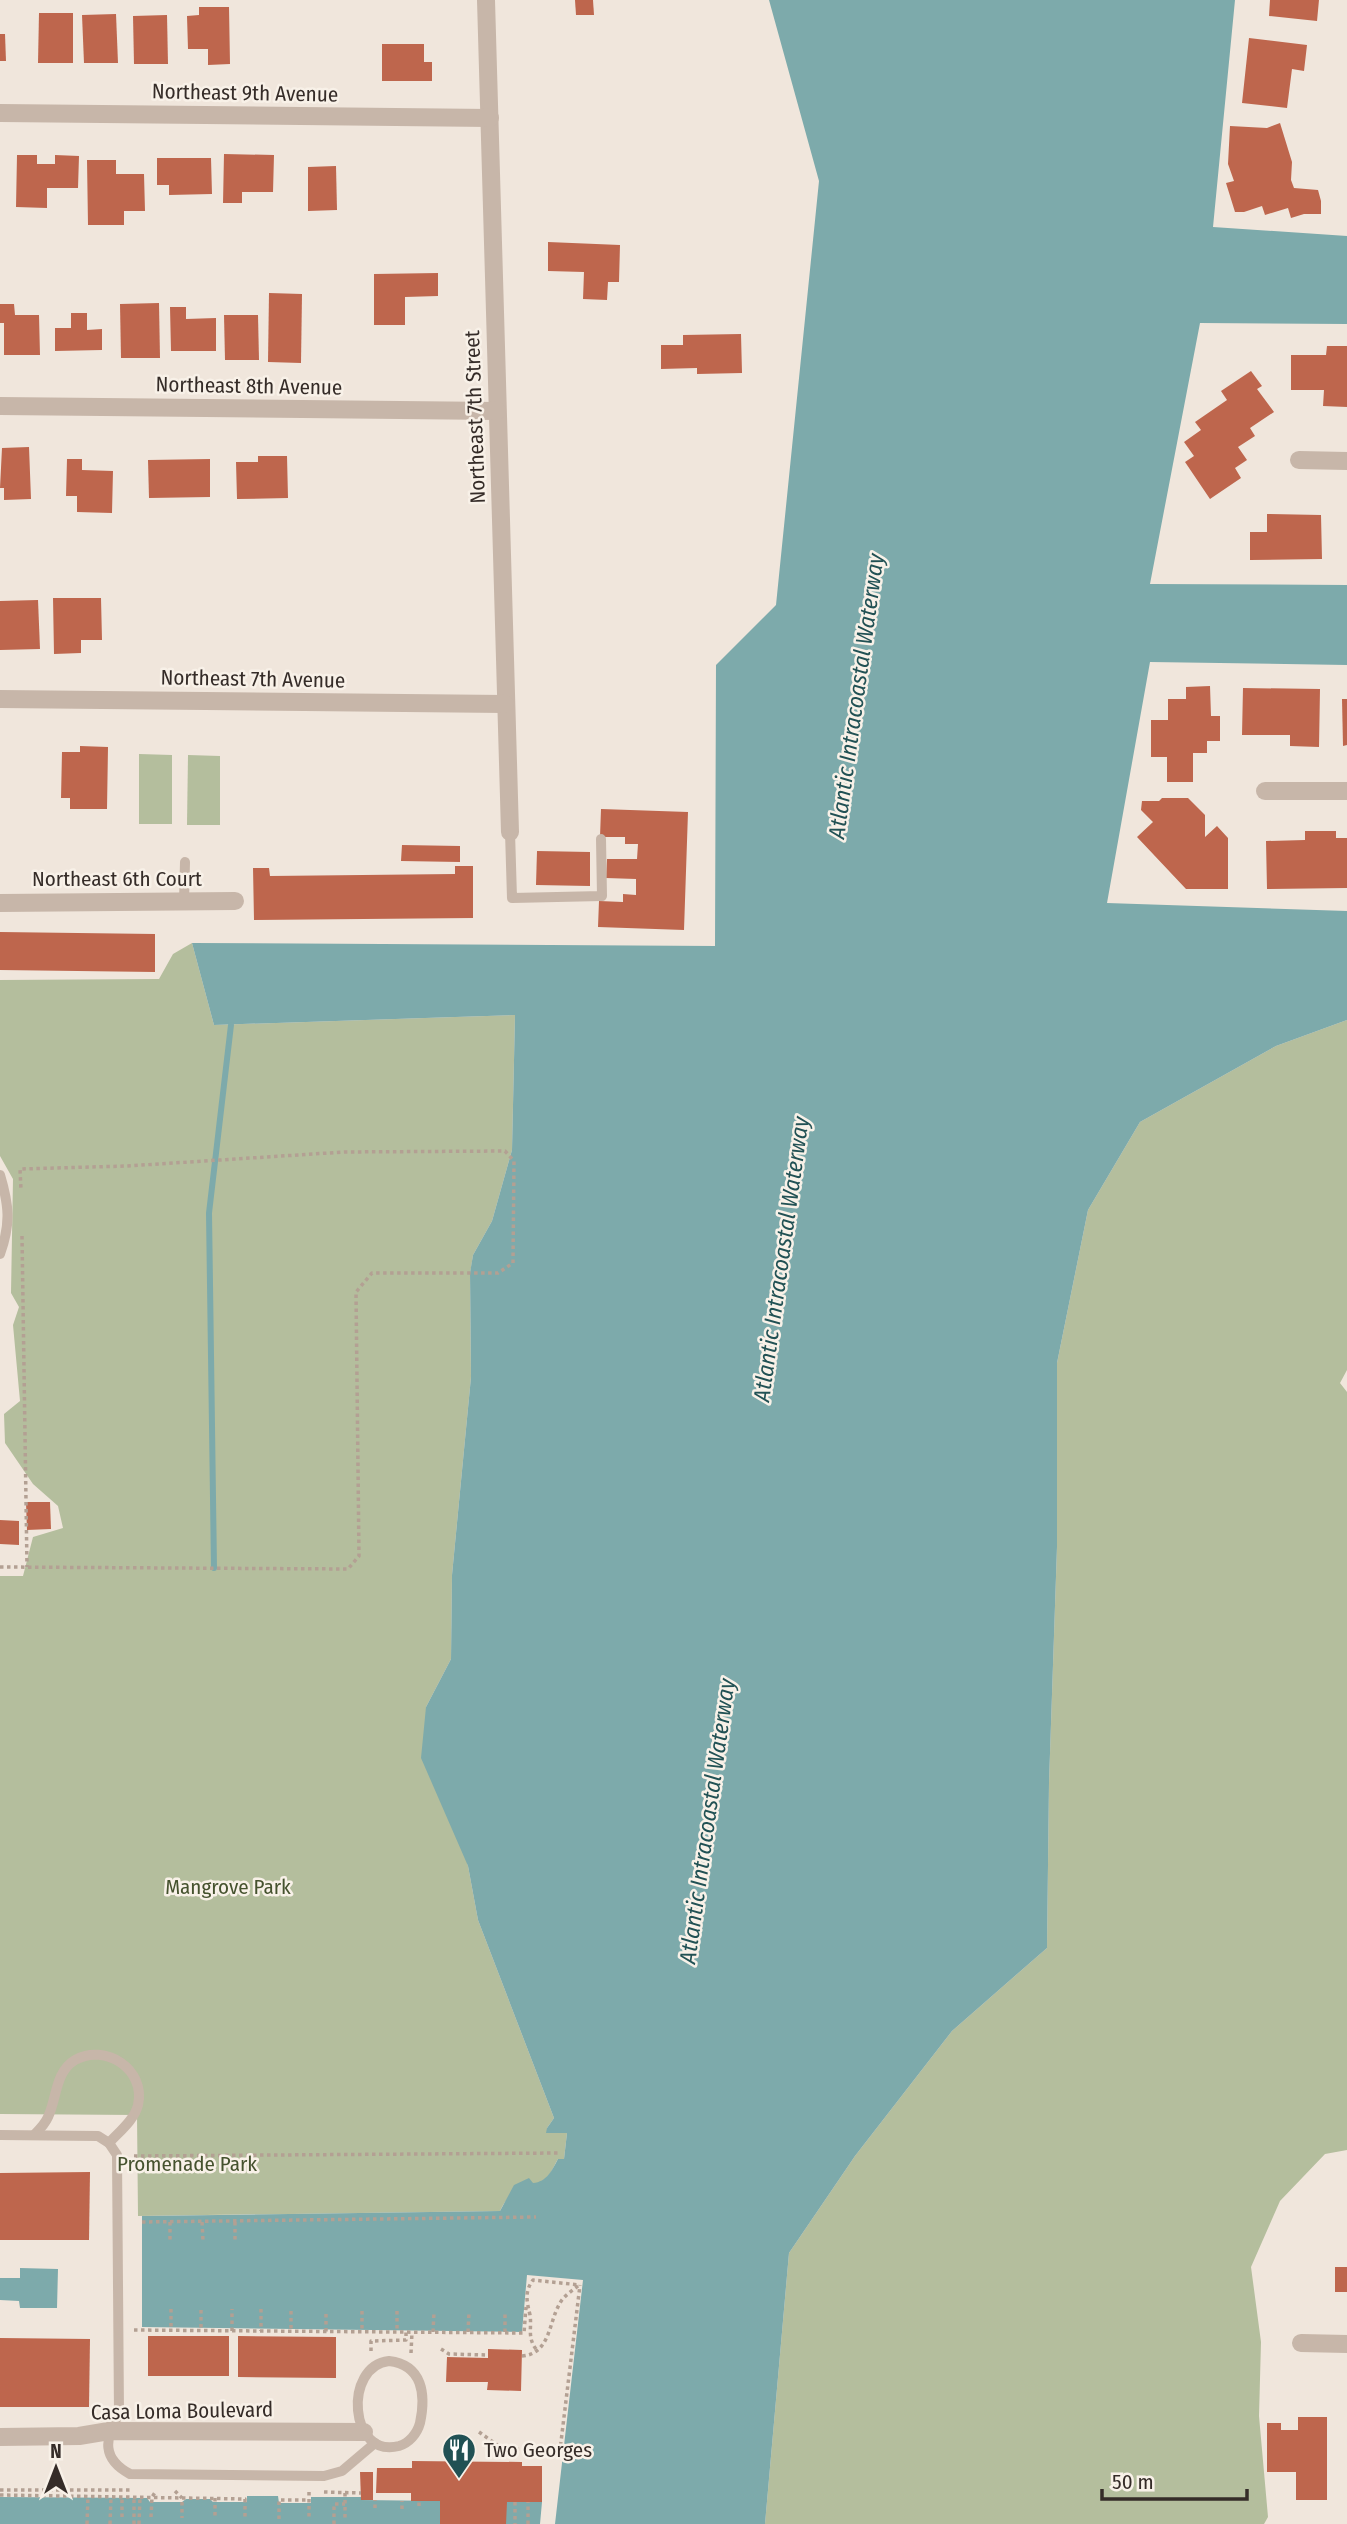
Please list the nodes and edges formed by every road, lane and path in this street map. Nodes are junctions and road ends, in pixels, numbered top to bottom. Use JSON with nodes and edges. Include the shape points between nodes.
{"nodes":[{"id":1,"x":486,"y":0,"type":"edge"},
{"id":2,"x":0,"y":113,"type":"edge"},
{"id":3,"x":490,"y":118,"type":"junction"},
{"id":4,"x":0,"y":406,"type":"edge"},
{"id":5,"x":497,"y":411,"type":"junction"},
{"id":6,"x":1299,"y":460,"type":"dead end"},
{"id":7,"x":1347,"y":461,"type":"edge"},
{"id":8,"x":0,"y":699,"type":"edge"},
{"id":9,"x":505,"y":704,"type":"junction"},
{"id":10,"x":1265,"y":791,"type":"dead end"},
{"id":11,"x":1347,"y":791,"type":"edge"},
{"id":12,"x":510,"y":832,"type":"joint"},
{"id":13,"x":601,"y":839,"type":"dead end"},
{"id":14,"x":185,"y":862,"type":"dead end"},
{"id":15,"x":235,"y":901,"type":"dead end"},
{"id":16,"x":184,"y":902,"type":"junction"},
{"id":17,"x":0,"y":903,"type":"edge"},
{"id":18,"x":0,"y":1175,"type":"edge"},
{"id":19,"x":21,"y":1196,"type":"dead end"},
{"id":20,"x":21,"y":1224,"type":"dead end"},
{"id":21,"x":0,"y":1254,"type":"edge"},
{"id":22,"x":0,"y":1567,"type":"edge"},
{"id":23,"x":27,"y":1567,"type":"junction"},
{"id":24,"x":35,"y":2134,"type":"junction"},
{"id":25,"x":0,"y":2135,"type":"edge"},
{"id":26,"x":109,"y":2143,"type":"junction"},
{"id":27,"x":559,"y":2153,"type":"dead end"},
{"id":28,"x":134,"y":2155,"type":"dead end"},
{"id":29,"x":536,"y":2217,"type":"dead end"},
{"id":30,"x":234,"y":2221,"type":"junction"},
{"id":31,"x":142,"y":2222,"type":"dead end"},
{"id":32,"x":170,"y":2222,"type":"junction"},
{"id":33,"x":202,"y":2222,"type":"junction"},
{"id":34,"x":234,"y":2240,"type":"dead end"},
{"id":35,"x":170,"y":2241,"type":"dead end"},
{"id":36,"x":203,"y":2241,"type":"dead end"},
{"id":37,"x":580,"y":2285,"type":"junction"},
{"id":38,"x":526,"y":2307,"type":"junction"},
{"id":39,"x":171,"y":2309,"type":"dead end"},
{"id":40,"x":201,"y":2309,"type":"dead end"},
{"id":41,"x":232,"y":2309,"type":"dead end"},
{"id":42,"x":261,"y":2309,"type":"dead end"},
{"id":43,"x":291,"y":2311,"type":"dead end"},
{"id":44,"x":362,"y":2311,"type":"dead end"},
{"id":45,"x":397,"y":2311,"type":"dead end"},
{"id":46,"x":434,"y":2312,"type":"dead end"},
{"id":47,"x":469,"y":2312,"type":"dead end"},
{"id":48,"x":505,"y":2313,"type":"dead end"},
{"id":49,"x":326,"y":2314,"type":"dead end"},
{"id":50,"x":134,"y":2330,"type":"dead end"},
{"id":51,"x":171,"y":2330,"type":"junction"},
{"id":52,"x":201,"y":2330,"type":"junction"},
{"id":53,"x":232,"y":2330,"type":"junction"},
{"id":54,"x":261,"y":2331,"type":"junction"},
{"id":55,"x":291,"y":2331,"type":"junction"},
{"id":56,"x":326,"y":2332,"type":"junction"},
{"id":57,"x":362,"y":2332,"type":"junction"},
{"id":58,"x":397,"y":2332,"type":"junction"},
{"id":59,"x":406,"y":2332,"type":"junction"},
{"id":60,"x":412,"y":2332,"type":"junction"},
{"id":61,"x":433,"y":2332,"type":"junction"},
{"id":62,"x":468,"y":2332,"type":"junction"},
{"id":63,"x":505,"y":2333,"type":"junction"},
{"id":64,"x":1301,"y":2343,"type":"dead end"},
{"id":65,"x":1347,"y":2344,"type":"edge"},
{"id":66,"x":440,"y":2349,"type":"dead end"},
{"id":67,"x":536,"y":2349,"type":"junction"},
{"id":68,"x":371,"y":2351,"type":"dead end"},
{"id":69,"x":411,"y":2353,"type":"dead end"},
{"id":70,"x":488,"y":2356,"type":"dead end"},
{"id":71,"x":522,"y":2356,"type":"dead end"},
{"id":72,"x":108,"y":2431,"type":"junction"},
{"id":73,"x":479,"y":2432,"type":"dead end"},
{"id":74,"x":0,"y":2437,"type":"edge"},
{"id":75,"x":369,"y":2438,"type":"junction"},
{"id":76,"x":156,"y":2491,"type":"dead end"},
{"id":77,"x":175,"y":2491,"type":"dead end"},
{"id":78,"x":241,"y":2492,"type":"dead end"},
{"id":79,"x":309,"y":2492,"type":"dead end"},
{"id":80,"x":345,"y":2493,"type":"dead end"},
{"id":81,"x":0,"y":2495,"type":"edge"},
{"id":82,"x":88,"y":2497,"type":"junction"},
{"id":83,"x":111,"y":2497,"type":"junction"},
{"id":84,"x":122,"y":2497,"type":"junction"},
{"id":85,"x":137,"y":2497,"type":"junction"},
{"id":86,"x":152,"y":2497,"type":"junction"},
{"id":87,"x":182,"y":2498,"type":"junction"},
{"id":88,"x":215,"y":2498,"type":"junction"},
{"id":89,"x":243,"y":2499,"type":"junction"},
{"id":90,"x":309,"y":2500,"type":"junction"},
{"id":91,"x":375,"y":2500,"type":"dead end"},
{"id":92,"x":402,"y":2501,"type":"dead end"},
{"id":93,"x":515,"y":2502,"type":"dead end"},
{"id":94,"x":528,"y":2502,"type":"dead end"},
{"id":95,"x":345,"y":2504,"type":"junction"},
{"id":96,"x":375,"y":2508,"type":"dead end"},
{"id":97,"x":402,"y":2509,"type":"dead end"},
{"id":98,"x":122,"y":2517,"type":"dead end"},
{"id":99,"x":151,"y":2517,"type":"dead end"},
{"id":100,"x":182,"y":2518,"type":"dead end"},
{"id":101,"x":215,"y":2518,"type":"dead end"},
{"id":102,"x":245,"y":2518,"type":"dead end"},
{"id":103,"x":279,"y":2519,"type":"dead end"},
{"id":104,"x":309,"y":2519,"type":"dead end"},
{"id":105,"x":345,"y":2519,"type":"dead end"},
{"id":106,"x":88,"y":2524,"type":"edge"},
{"id":107,"x":110,"y":2524,"type":"edge"},
{"id":108,"x":134,"y":2524,"type":"edge"},
{"id":109,"x":139,"y":2524,"type":"edge"},
{"id":110,"x":334,"y":2524,"type":"edge"},
{"id":111,"x":515,"y":2524,"type":"edge"},
{"id":112,"x":528,"y":2524,"type":"edge"}],
"edges":[{"from":1,"to":3,"type":"street","name":"Northeast 7th Street"},
{"from":2,"to":3,"type":"street","name":"Northeast 9th Avenue"},
{"from":3,"to":5,"type":"street","name":"Northeast 7th Street"},
{"from":4,"to":5,"type":"street","name":"Northeast 8th Avenue"},
{"from":5,"to":9,"type":"street","name":"Northeast 7th Street"},
{"from":6,"to":7,"type":"street"},
{"from":8,"to":9,"type":"street","name":"Northeast 7th Avenue"},
{"from":9,"to":12,"type":"street","name":"Northeast 7th Street"},
{"from":10,"to":11,"type":"street"},
{"from":12,"to":13,"type":"lane","via":[[512,898],[602,896]]},
{"from":14,"to":16,"type":"lane"},
{"from":15,"to":16,"type":"street","name":"Northeast 6th Court"},
{"from":16,"to":17,"type":"street","name":"Northeast 6th Court"},
{"from":18,"to":21,"type":"lane","via":[[8,1203],[7,1234]]},
{"from":19,"to":23,"type":"path","via":[[20,1169],[344,1152],[505,1151],[514,1161],[513,1264],[498,1273],[372,1273],[356,1292],[359,1556],[348,1569]]},
{"from":20,"to":23,"type":"path"},
{"from":22,"to":23,"type":"path"},
{"from":24,"to":25,"type":"lane"},
{"from":24,"to":26,"type":"lane","via":[[86,2134]]},
{"from":24,"to":26,"type":"lane","via":[[48,2117],[64,2071],[75,2060],[105,2055],[121,2061],[138,2087],[138,2105],[130,2121]]},
{"from":26,"to":72,"type":"lane","via":[[118,2161],[119,2414]]},
{"from":27,"to":28,"type":"path"},
{"from":29,"to":30,"type":"path"},
{"from":30,"to":33,"type":"path"},
{"from":30,"to":34,"type":"path"},
{"from":31,"to":32,"type":"path"},
{"from":32,"to":33,"type":"path"},
{"from":32,"to":35,"type":"path"},
{"from":33,"to":36,"type":"path"},
{"from":37,"to":38,"type":"path","via":[[533,2280]]},
{"from":37,"to":67,"type":"path","via":[[558,2305],[548,2337]]},
{"from":37,"to":73,"type":"path","via":[[560,2450],[503,2449]]},
{"from":38,"to":63,"type":"path","via":[[524,2333]]},
{"from":38,"to":67,"type":"path"},
{"from":39,"to":51,"type":"path"},
{"from":40,"to":52,"type":"path"},
{"from":41,"to":53,"type":"path"},
{"from":42,"to":54,"type":"path"},
{"from":43,"to":55,"type":"path"},
{"from":44,"to":57,"type":"path"},
{"from":45,"to":58,"type":"path"},
{"from":46,"to":61,"type":"path"},
{"from":47,"to":62,"type":"path"},
{"from":48,"to":63,"type":"path"},
{"from":49,"to":56,"type":"path"},
{"from":50,"to":51,"type":"path"},
{"from":51,"to":52,"type":"path"},
{"from":52,"to":53,"type":"path"},
{"from":53,"to":54,"type":"path"},
{"from":54,"to":55,"type":"path"},
{"from":55,"to":56,"type":"path"},
{"from":56,"to":57,"type":"path"},
{"from":57,"to":58,"type":"path"},
{"from":58,"to":59,"type":"path"},
{"from":59,"to":60,"type":"path"},
{"from":59,"to":68,"type":"path","via":[[406,2340],[371,2341]]},
{"from":60,"to":61,"type":"path"},
{"from":60,"to":69,"type":"path"},
{"from":61,"to":62,"type":"path"},
{"from":62,"to":63,"type":"path"},
{"from":64,"to":65,"type":"street"},
{"from":66,"to":70,"type":"path","via":[[449,2354]]},
{"from":67,"to":71,"type":"path"},
{"from":72,"to":74,"type":"street","name":"Casa Loma Boulevard"},
{"from":72,"to":75,"type":"street","name":"Casa Loma Boulevard"},
{"from":72,"to":75,"type":"lane","via":[[108,2452],[116,2466],[130,2474],[324,2476],[342,2471]]},
{"from":75,"to":75,"type":"lane","via":[[359,2422],[361,2380],[383,2362],[400,2362],[414,2372],[421,2386],[418,2431],[397,2446],[387,2447]]},
{"from":76,"to":86,"type":"path"},
{"from":77,"to":87,"type":"path"},
{"from":78,"to":89,"type":"path"},
{"from":79,"to":90,"type":"path"},
{"from":80,"to":95,"type":"path"},
{"from":81,"to":82,"type":"path"},
{"from":82,"to":83,"type":"path"},
{"from":82,"to":106,"type":"path"},
{"from":83,"to":84,"type":"path"},
{"from":83,"to":107,"type":"path"},
{"from":84,"to":85,"type":"path"},
{"from":84,"to":98,"type":"path"},
{"from":85,"to":86,"type":"path"},
{"from":85,"to":108,"type":"path"},
{"from":85,"to":109,"type":"path"},
{"from":86,"to":87,"type":"path"},
{"from":86,"to":99,"type":"path"},
{"from":87,"to":88,"type":"path"},
{"from":87,"to":100,"type":"path"},
{"from":88,"to":89,"type":"path"},
{"from":88,"to":101,"type":"path"},
{"from":89,"to":102,"type":"path"},
{"from":90,"to":103,"type":"path","via":[[279,2500]]},
{"from":90,"to":104,"type":"path"},
{"from":91,"to":96,"type":"path"},
{"from":92,"to":97,"type":"path"},
{"from":93,"to":111,"type":"path"},
{"from":94,"to":112,"type":"path"},
{"from":95,"to":105,"type":"path"},
{"from":95,"to":110,"type":"path","via":[[334,2504]]}]}
